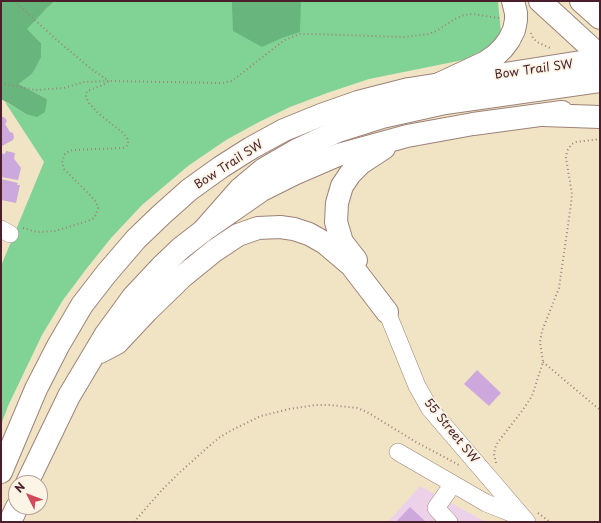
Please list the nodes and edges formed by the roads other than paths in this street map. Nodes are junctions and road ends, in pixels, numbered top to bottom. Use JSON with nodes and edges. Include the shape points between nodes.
{"nodes":[{"id":1,"x":540,"y":1,"type":"edge"},
{"id":2,"x":581,"y":1,"type":"edge"},
{"id":3,"x":508,"y":10,"type":"edge"},
{"id":4,"x":600,"y":18,"type":"edge"},
{"id":5,"x":600,"y":56,"type":"edge"},
{"id":6,"x":600,"y":59,"type":"edge"},
{"id":7,"x":600,"y":81,"type":"edge"},
{"id":8,"x":439,"y":84,"type":"junction"},
{"id":9,"x":600,"y":106,"type":"edge"},
{"id":10,"x":543,"y":115,"type":"junction"},
{"id":11,"x":600,"y":117,"type":"edge"},
{"id":12,"x":408,"y":136,"type":"junction"},
{"id":13,"x":202,"y":231,"type":"junction"},
{"id":14,"x":387,"y":312,"type":"junction"},
{"id":15,"x":92,"y":355,"type":"junction"},
{"id":16,"x":398,"y":452,"type":"dead end"},
{"id":17,"x":1,"y":472,"type":"edge"},
{"id":18,"x":31,"y":475,"type":"edge"},
{"id":19,"x":453,"y":484,"type":"junction"},
{"id":20,"x":523,"y":521,"type":"edge"},
{"id":21,"x":449,"y":522,"type":"edge"}],
"edges":[{"from":1,"to":5,"type":"main road"},
{"from":2,"to":4,"type":"main road"},
{"from":3,"to":8,"type":"main road","via":[[516,13],[516,20],[514,30],[503,48],[486,62]]},
{"from":6,"to":8,"type":"main road","name":"Bow Trail SW"},
{"from":7,"to":13,"type":"main road","via":[[445,103],[382,117],[338,131],[264,169],[240,189]]},
{"from":8,"to":17,"type":"main road","name":"Bow Trail SW","via":[[358,102],[284,130],[251,148],[189,190],[136,239],[82,306],[36,389]]},
{"from":9,"to":10,"type":"main road"},
{"from":10,"to":11,"type":"main road"},
{"from":10,"to":12,"type":"main road"},
{"from":12,"to":13,"type":"main road","via":[[338,155],[294,174],[262,190]]},
{"from":12,"to":14,"type":"main road","via":[[361,163],[346,179],[336,203],[336,222],[342,242],[376,285]]},
{"from":13,"to":15,"type":"main road","via":[[162,266],[133,297]]},
{"from":14,"to":15,"type":"main road","via":[[351,265],[325,243],[294,229],[258,228],[238,235],[214,251],[167,291],[117,343]]},
{"from":14,"to":20,"type":"street","name":"55 Street SW","via":[[417,386],[430,409],[503,493]]},
{"from":15,"to":18,"type":"main road"},
{"from":16,"to":19,"type":"street"},
{"from":19,"to":20,"type":"street"},
{"from":19,"to":21,"type":"street","via":[[436,508]]}]}
